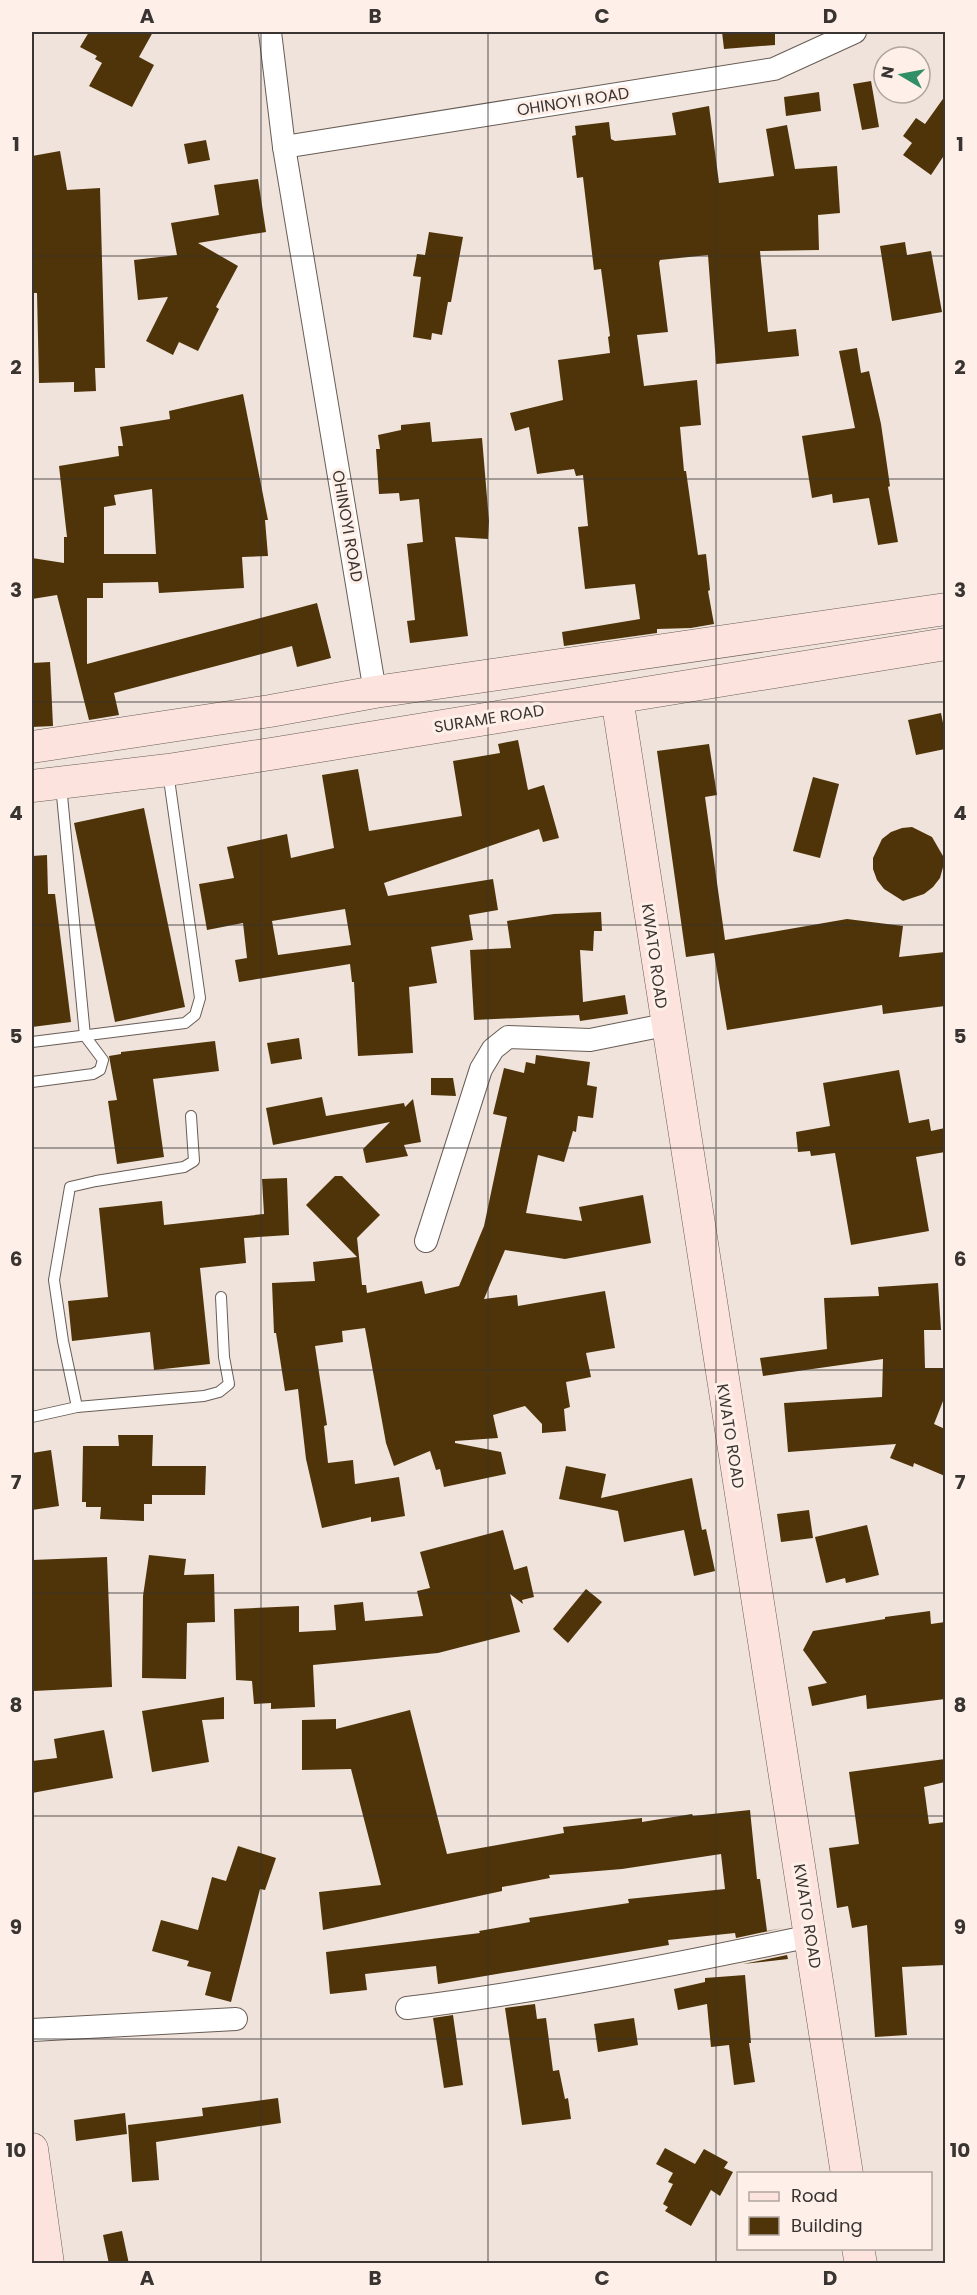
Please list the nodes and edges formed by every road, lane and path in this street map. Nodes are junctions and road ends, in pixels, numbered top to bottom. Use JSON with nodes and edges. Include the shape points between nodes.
{"nodes":[{"id":1,"x":270,"y":32,"type":"edge"},
{"id":2,"x":855,"y":32,"type":"edge"},
{"id":3,"x":284,"y":147,"type":"junction"},
{"id":4,"x":945,"y":609,"type":"edge"},
{"id":5,"x":945,"y":644,"type":"edge"},
{"id":6,"x":375,"y":692,"type":"junction"},
{"id":7,"x":617,"y":698,"type":"junction"},
{"id":8,"x":32,"y":747,"type":"edge"},
{"id":9,"x":168,"y":770,"type":"junction"},
{"id":10,"x":46,"y":784,"type":"edge"},
{"id":11,"x":665,"y":1026,"type":"junction"},
{"id":12,"x":85,"y":1036,"type":"junction"},
{"id":13,"x":32,"y":1042,"type":"edge"},
{"id":14,"x":32,"y":1082,"type":"edge"},
{"id":15,"x":191,"y":1116,"type":"dead end"},
{"id":16,"x":426,"y":1242,"type":"dead end"},
{"id":17,"x":221,"y":1297,"type":"dead end"},
{"id":18,"x":77,"y":1407,"type":"junction"},
{"id":19,"x":32,"y":1417,"type":"edge"},
{"id":20,"x":812,"y":1936,"type":"junction"},
{"id":21,"x":407,"y":2008,"type":"dead end"},
{"id":22,"x":236,"y":2019,"type":"dead end"},
{"id":23,"x":32,"y":2030,"type":"edge"},
{"id":24,"x":32,"y":2149,"type":"edge"},
{"id":25,"x":847,"y":2172,"type":"edge"},
{"id":26,"x":48,"y":2264,"type":"edge"}],
"edges":[{"from":1,"to":3,"type":"street","name":"OHINOYI ROAD"},
{"from":2,"to":3,"type":"street","name":"OHINOYI ROAD","via":[[774,69]]},
{"from":3,"to":6,"type":"street","name":"OHINOYI ROAD"},
{"from":4,"to":6,"type":"street"},
{"from":5,"to":7,"type":"street","name":"SURAME ROAD"},
{"from":6,"to":8,"type":"street"},
{"from":7,"to":9,"type":"street","name":"SURAME ROAD"},
{"from":7,"to":11,"type":"street","name":"KWATO ROAD"},
{"from":9,"to":10,"type":"street","name":"SURAME ROAD"},
{"from":9,"to":12,"type":"lane","via":[[200,998],[195,1016],[184,1023]]},
{"from":10,"to":12,"type":"lane"},
{"from":11,"to":16,"type":"street","via":[[590,1040],[508,1037],[493,1049],[481,1069]]},
{"from":11,"to":20,"type":"street","name":"KWATO ROAD"},
{"from":12,"to":13,"type":"lane"},
{"from":12,"to":14,"type":"lane","via":[[103,1060],[100,1070]]},
{"from":15,"to":18,"type":"lane","via":[[194,1161],[184,1167],[70,1188],[54,1280]]},
{"from":17,"to":18,"type":"lane","via":[[229,1384],[219,1392]]},
{"from":18,"to":19,"type":"lane"},
{"from":20,"to":21,"type":"street","via":[[640,1972]]},
{"from":20,"to":25,"type":"street","name":"KWATO ROAD"},
{"from":22,"to":23,"type":"street"},
{"from":24,"to":26,"type":"street"}]}
